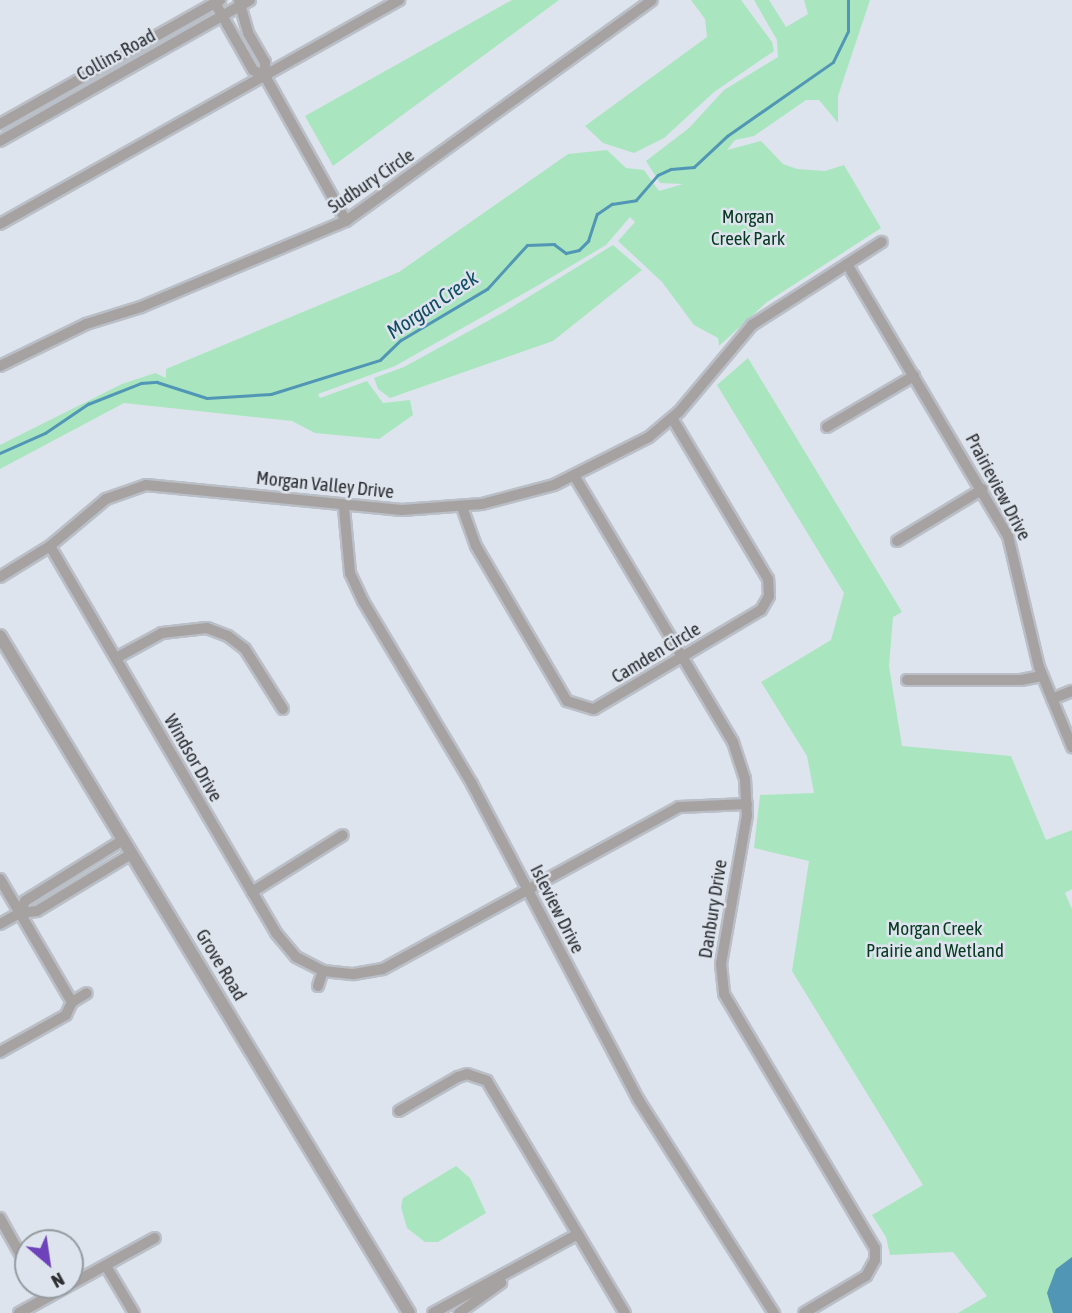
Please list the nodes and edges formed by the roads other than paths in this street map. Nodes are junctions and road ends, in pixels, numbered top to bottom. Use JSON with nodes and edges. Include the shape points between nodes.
{"nodes":[{"id":1,"x":399,"y":0,"type":"edge"},
{"id":2,"x":652,"y":0,"type":"edge"},
{"id":3,"x":217,"y":1,"type":"edge"},
{"id":4,"x":243,"y":2,"type":"edge"},
{"id":5,"x":223,"y":16,"type":"junction"},
{"id":6,"x":265,"y":76,"type":"junction"},
{"id":7,"x":0,"y":124,"type":"edge"},
{"id":8,"x":0,"y":141,"type":"edge"},
{"id":9,"x":346,"y":221,"type":"junction"},
{"id":10,"x":0,"y":224,"type":"edge"},
{"id":11,"x":882,"y":242,"type":"dead end"},
{"id":12,"x":847,"y":264,"type":"junction"},
{"id":13,"x":0,"y":366,"type":"edge"},
{"id":14,"x":914,"y":376,"type":"junction"},
{"id":15,"x":672,"y":418,"type":"junction"},
{"id":16,"x":827,"y":427,"type":"dead end"},
{"id":17,"x":575,"y":477,"type":"junction"},
{"id":18,"x":983,"y":489,"type":"junction"},
{"id":19,"x":462,"y":507,"type":"junction"},
{"id":20,"x":344,"y":508,"type":"junction"},
{"id":21,"x":897,"y":541,"type":"dead end"},
{"id":22,"x":50,"y":547,"type":"junction"},
{"id":23,"x":0,"y":577,"type":"edge"},
{"id":24,"x":0,"y":636,"type":"edge"},
{"id":25,"x":118,"y":657,"type":"junction"},
{"id":26,"x":683,"y":658,"type":"junction"},
{"id":27,"x":1042,"y":676,"type":"junction"},
{"id":28,"x":907,"y":680,"type":"dead end"},
{"id":29,"x":1072,"y":691,"type":"edge"},
{"id":30,"x":1052,"y":699,"type":"junction"},
{"id":31,"x":283,"y":709,"type":"dead end"},
{"id":32,"x":1072,"y":747,"type":"edge"},
{"id":33,"x":747,"y":804,"type":"junction"},
{"id":34,"x":343,"y":835,"type":"dead end"},
{"id":35,"x":123,"y":840,"type":"junction"},
{"id":36,"x":131,"y":854,"type":"junction"},
{"id":37,"x":0,"y":879,"type":"edge"},
{"id":38,"x":526,"y":887,"type":"junction"},
{"id":39,"x":251,"y":892,"type":"junction"},
{"id":40,"x":20,"y":912,"type":"junction"},
{"id":41,"x":0,"y":924,"type":"edge"},
{"id":42,"x":323,"y":971,"type":"junction"},
{"id":43,"x":318,"y":986,"type":"dead end"},
{"id":44,"x":87,"y":993,"type":"dead end"},
{"id":45,"x":72,"y":1002,"type":"junction"},
{"id":46,"x":0,"y":1052,"type":"edge"},
{"id":47,"x":399,"y":1111,"type":"dead end"},
{"id":48,"x":0,"y":1218,"type":"edge"},
{"id":49,"x":578,"y":1234,"type":"junction"},
{"id":50,"x":155,"y":1238,"type":"dead end"},
{"id":51,"x":14,"y":1243,"type":"edge"},
{"id":52,"x":106,"y":1266,"type":"junction"},
{"id":53,"x":518,"y":1270,"type":"junction"},
{"id":54,"x":84,"y":1278,"type":"edge"},
{"id":55,"x":43,"y":1299,"type":"edge"},
{"id":56,"x":19,"y":1313,"type":"edge"},
{"id":57,"x":134,"y":1313,"type":"edge"},
{"id":58,"x":409,"y":1313,"type":"edge"},
{"id":59,"x":433,"y":1313,"type":"edge"},
{"id":60,"x":459,"y":1313,"type":"edge"},
{"id":61,"x":625,"y":1313,"type":"edge"},
{"id":62,"x":774,"y":1313,"type":"edge"},
{"id":63,"x":804,"y":1313,"type":"edge"}],
"edges":[{"from":1,"to":6,"type":"street"},
{"from":2,"to":9,"type":"street","name":"Sudbury Circle"},
{"from":3,"to":5,"type":"street"},
{"from":3,"to":7,"type":"street","name":"Collins Road"},
{"from":4,"to":5,"type":"street","name":"Collins Road"},
{"from":4,"to":6,"type":"street","via":[[247,33],[265,62]]},
{"from":5,"to":6,"type":"street","via":[[253,70]]},
{"from":5,"to":8,"type":"street","name":"Collins Road"},
{"from":6,"to":9,"type":"street"},
{"from":6,"to":10,"type":"street"},
{"from":9,"to":13,"type":"street","name":"Sudbury Circle","via":[[141,307],[86,324]]},
{"from":11,"to":12,"type":"street","name":"Morgan Valley Drive"},
{"from":12,"to":14,"type":"street","name":"Prairieview Drive"},
{"from":12,"to":15,"type":"street","name":"Morgan Valley Drive","via":[[752,326]]},
{"from":14,"to":16,"type":"street"},
{"from":14,"to":18,"type":"street","name":"Prairieview Drive"},
{"from":15,"to":17,"type":"street","name":"Morgan Valley Drive","via":[[634,448]]},
{"from":15,"to":26,"type":"street","name":"Camden Circle","via":[[768,579],[769,596],[761,610]]},
{"from":17,"to":19,"type":"street","name":"Morgan Valley Drive","via":[[531,493]]},
{"from":17,"to":26,"type":"street","name":"Danbury Drive"},
{"from":18,"to":21,"type":"street"},
{"from":18,"to":27,"type":"street","name":"Prairieview Drive","via":[[1014,553]]},
{"from":19,"to":20,"type":"street","name":"Morgan Valley Drive"},
{"from":19,"to":26,"type":"street","name":"Camden Circle","via":[[476,547],[567,701],[594,709]]},
{"from":20,"to":22,"type":"street","name":"Morgan Valley Drive","via":[[150,485],[106,499]]},
{"from":20,"to":38,"type":"street","name":"Isleview Drive","via":[[344,540],[359,592]]},
{"from":22,"to":23,"type":"street","name":"Morgan Valley Drive"},
{"from":22,"to":25,"type":"street","name":"Windsor Drive"},
{"from":24,"to":35,"type":"street","name":"Grove Road"},
{"from":25,"to":31,"type":"street","via":[[162,633],[207,628],[245,649]]},
{"from":25,"to":39,"type":"street","name":"Windsor Drive"},
{"from":26,"to":33,"type":"street","name":"Danbury Drive","via":[[733,742]]},
{"from":27,"to":28,"type":"street","via":[[1021,681]]},
{"from":27,"to":30,"type":"street","name":"Prairieview Drive"},
{"from":29,"to":30,"type":"street"},
{"from":30,"to":32,"type":"street","name":"Prairieview Drive"},
{"from":33,"to":38,"type":"street","name":"Windsor Drive","via":[[679,807]]},
{"from":33,"to":63,"type":"street","name":"Danbury Drive","via":[[721,964],[724,994],[872,1240],[876,1254],[866,1276]]},
{"from":34,"to":39,"type":"street"},
{"from":35,"to":36,"type":"street","name":"Grove Road"},
{"from":35,"to":40,"type":"street","via":[[24,901]]},
{"from":36,"to":40,"type":"street","via":[[37,911]]},
{"from":36,"to":58,"type":"street","name":"Grove Road"},
{"from":37,"to":40,"type":"street"},
{"from":38,"to":42,"type":"street","name":"Windsor Drive","via":[[383,969],[354,974]]},
{"from":38,"to":62,"type":"street","name":"Isleview Drive","via":[[598,1029],[665,1145]]},
{"from":39,"to":42,"type":"street","name":"Windsor Drive","via":[[287,948]]},
{"from":40,"to":41,"type":"street"},
{"from":40,"to":45,"type":"street"},
{"from":42,"to":43,"type":"street"},
{"from":44,"to":45,"type":"street"},
{"from":45,"to":46,"type":"street","via":[[66,1015]]},
{"from":47,"to":49,"type":"street","via":[[458,1077],[467,1074],[487,1081]]},
{"from":48,"to":51,"type":"street"},
{"from":49,"to":53,"type":"street"},
{"from":49,"to":61,"type":"street"},
{"from":50,"to":52,"type":"street"},
{"from":52,"to":54,"type":"street"},
{"from":52,"to":57,"type":"street"},
{"from":53,"to":59,"type":"street"},
{"from":53,"to":60,"type":"street"},
{"from":55,"to":56,"type":"street"}]}
